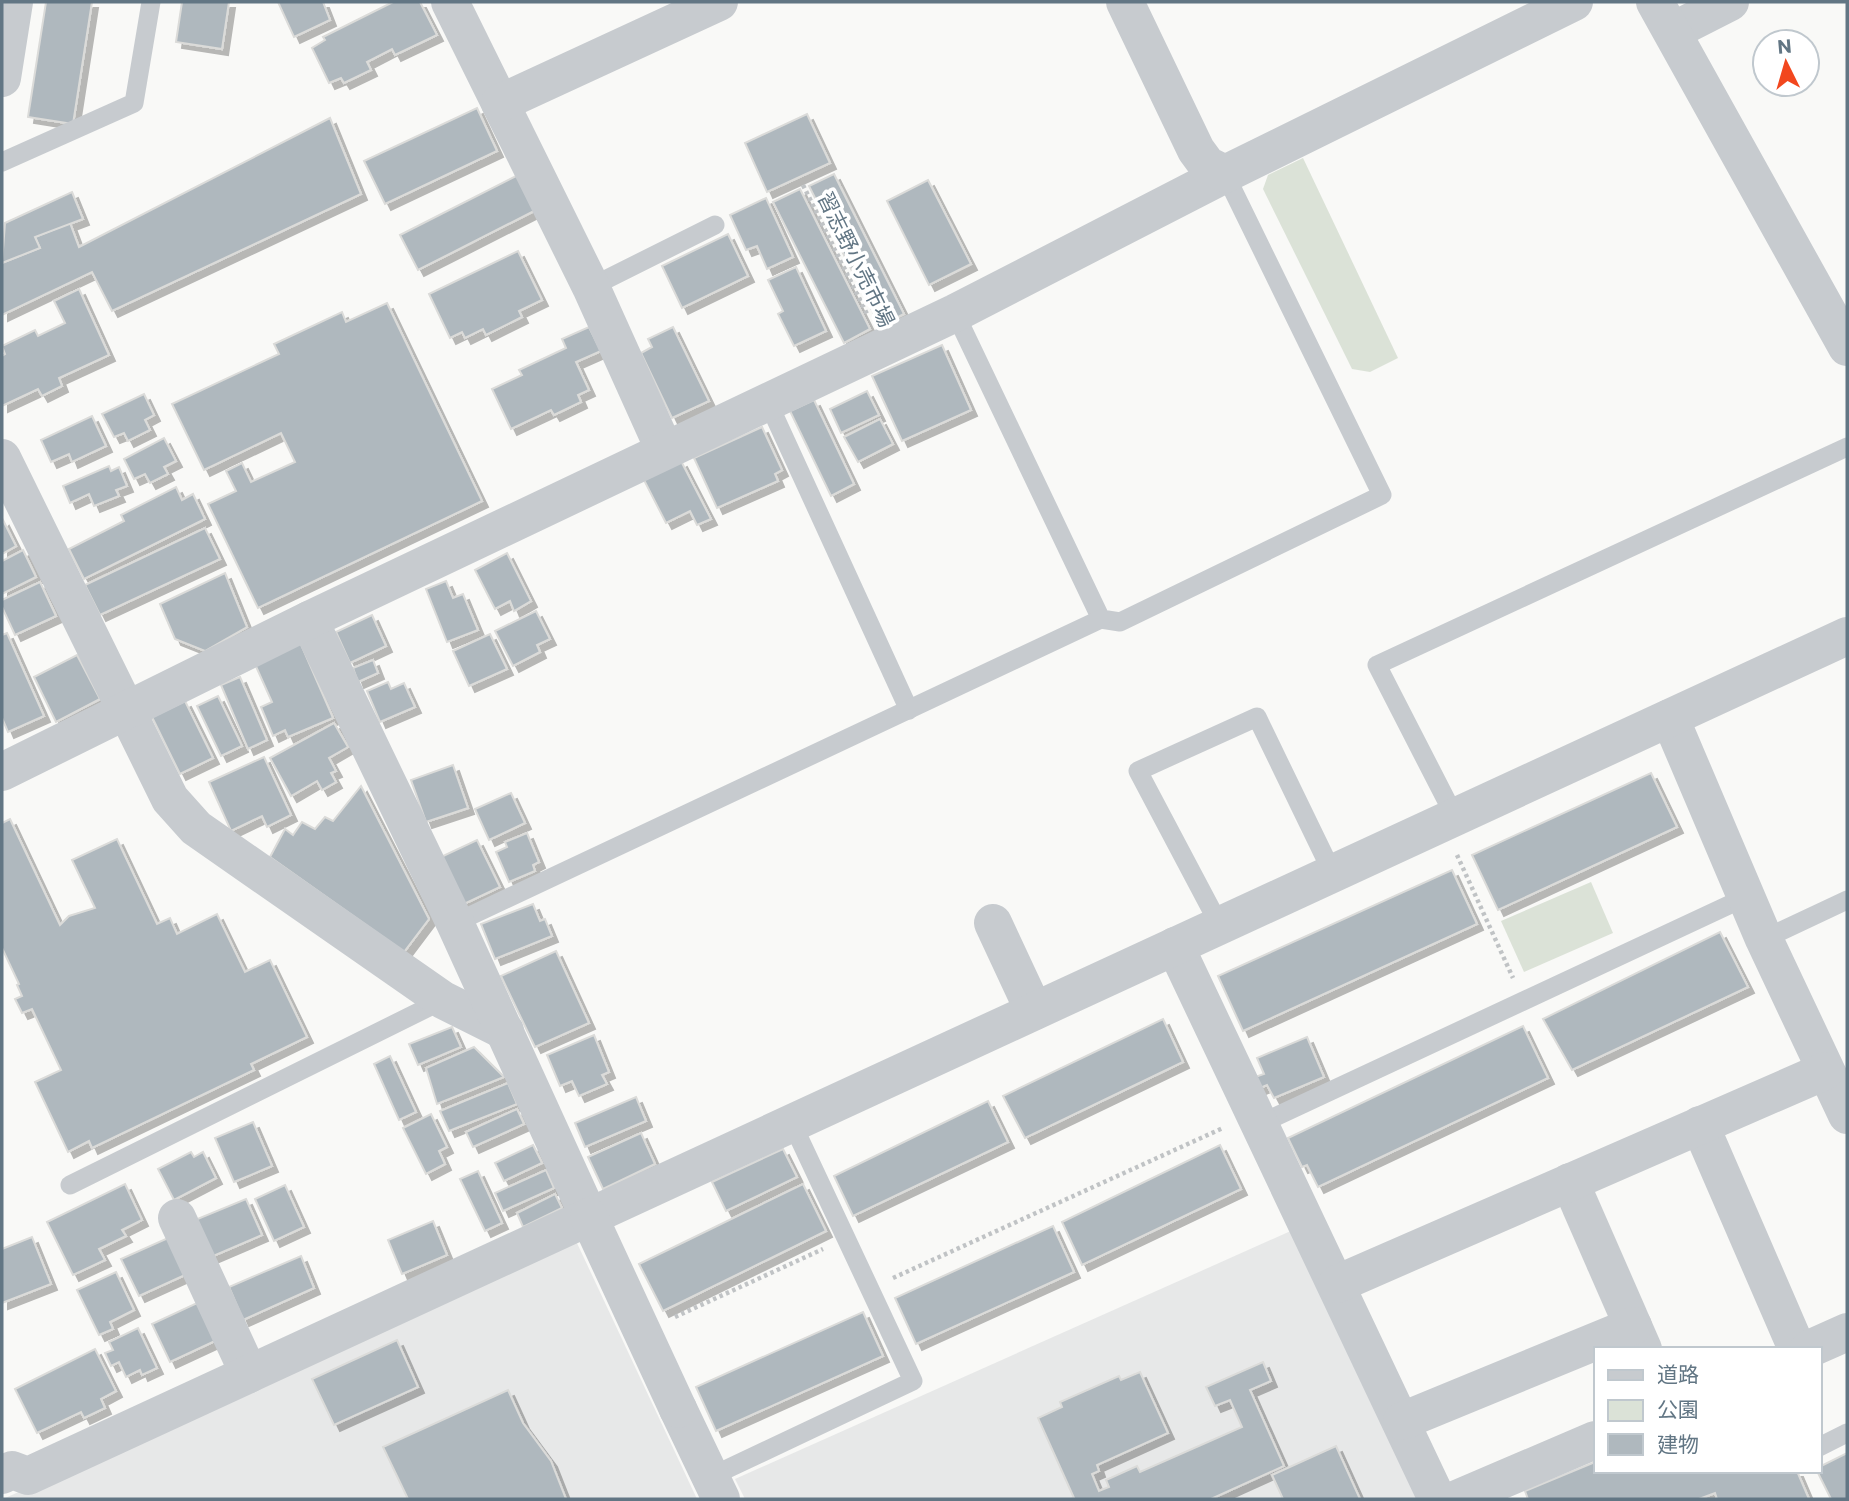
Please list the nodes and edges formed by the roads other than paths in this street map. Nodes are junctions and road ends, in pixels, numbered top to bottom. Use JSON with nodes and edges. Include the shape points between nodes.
{"nodes":[{"id":1,"x":14,"y":2,"type":"edge"},
{"id":2,"x":151,"y":2,"type":"edge"},
{"id":3,"x":450,"y":2,"type":"edge"},
{"id":4,"x":719,"y":2,"type":"edge"},
{"id":5,"x":1125,"y":2,"type":"edge"},
{"id":6,"x":1574,"y":2,"type":"edge"},
{"id":7,"x":1730,"y":2,"type":"edge"},
{"id":8,"x":1664,"y":16,"type":"edge"},
{"id":9,"x":2,"y":78,"type":"edge"},
{"id":10,"x":500,"y":103,"type":"junction"},
{"id":11,"x":2,"y":162,"type":"edge"},
{"id":12,"x":1224,"y":174,"type":"junction"},
{"id":13,"x":715,"y":225,"type":"dead end"},
{"id":14,"x":591,"y":286,"type":"junction"},
{"id":15,"x":955,"y":313,"type":"junction"},
{"id":16,"x":1844,"y":332,"type":"edge"},
{"id":17,"x":767,"y":400,"type":"junction"},
{"id":18,"x":1847,"y":447,"type":"edge"},
{"id":19,"x":664,"y":449,"type":"junction"},
{"id":20,"x":2,"y":458,"type":"edge"},
{"id":21,"x":1101,"y":619,"type":"junction"},
{"id":22,"x":309,"y":620,"type":"junction"},
{"id":23,"x":1847,"y":636,"type":"edge"},
{"id":24,"x":909,"y":710,"type":"junction"},
{"id":25,"x":125,"y":712,"type":"junction"},
{"id":26,"x":1670,"y":718,"type":"junction"},
{"id":27,"x":2,"y":772,"type":"edge"},
{"id":28,"x":1448,"y":820,"type":"junction"},
{"id":29,"x":1333,"y":874,"type":"junction"},
{"id":30,"x":1746,"y":897,"type":"junction"},
{"id":31,"x":1847,"y":900,"type":"edge"},
{"id":32,"x":455,"y":923,"type":"junction"},
{"id":33,"x":993,"y":923,"type":"dead end"},
{"id":34,"x":1220,"y":926,"type":"junction"},
{"id":35,"x":1764,"y":939,"type":"junction"},
{"id":36,"x":1175,"y":946,"type":"junction"},
{"id":37,"x":443,"y":1000,"type":"junction"},
{"id":38,"x":1034,"y":1011,"type":"junction"},
{"id":39,"x":505,"y":1031,"type":"junction"},
{"id":40,"x":1825,"y":1071,"type":"junction"},
{"id":41,"x":1847,"y":1115,"type":"edge"},
{"id":42,"x":792,"y":1123,"type":"junction"},
{"id":43,"x":1247,"y":1124,"type":"junction"},
{"id":44,"x":1700,"y":1125,"type":"junction"},
{"id":45,"x":1570,"y":1182,"type":"junction"},
{"id":46,"x":70,"y":1185,"type":"dead end"},
{"id":47,"x":589,"y":1217,"type":"junction"},
{"id":48,"x":177,"y":1218,"type":"dead end"},
{"id":49,"x":1337,"y":1284,"type":"junction"},
{"id":50,"x":1847,"y":1332,"type":"edge"},
{"id":51,"x":1638,"y":1337,"type":"edge"},
{"id":52,"x":1610,"y":1347,"type":"edge"},
{"id":53,"x":1796,"y":1347,"type":"edge"},
{"id":54,"x":1813,"y":1347,"type":"edge"},
{"id":55,"x":1594,"y":1353,"type":"edge"},
{"id":56,"x":249,"y":1374,"type":"junction"},
{"id":57,"x":1402,"y":1421,"type":"junction"},
{"id":58,"x":1847,"y":1433,"type":"edge"},
{"id":59,"x":1594,"y":1440,"type":"edge"},
{"id":60,"x":1821,"y":1446,"type":"edge"},
{"id":61,"x":5,"y":1464,"type":"edge"},
{"id":62,"x":716,"y":1488,"type":"edge"},
{"id":63,"x":1437,"y":1499,"type":"edge"},
{"id":64,"x":1457,"y":1499,"type":"edge"}],
"edges":[{"from":1,"to":9,"type":"street"},
{"from":2,"to":11,"type":"lane","via":[[134,103]]},
{"from":3,"to":10,"type":"street"},
{"from":4,"to":10,"type":"street"},
{"from":5,"to":12,"type":"street","via":[[1196,149],[1207,165]]},
{"from":6,"to":12,"type":"street"},
{"from":7,"to":8,"type":"street"},
{"from":8,"to":16,"type":"street"},
{"from":10,"to":14,"type":"street"},
{"from":12,"to":15,"type":"street"},
{"from":12,"to":21,"type":"lane","via":[[1381,495],[1120,622]]},
{"from":13,"to":14,"type":"lane"},
{"from":14,"to":19,"type":"street"},
{"from":15,"to":17,"type":"street"},
{"from":15,"to":21,"type":"lane"},
{"from":17,"to":19,"type":"street"},
{"from":17,"to":24,"type":"lane"},
{"from":18,"to":28,"type":"lane","via":[[1377,665]]},
{"from":19,"to":22,"type":"street"},
{"from":20,"to":25,"type":"street"},
{"from":21,"to":24,"type":"lane"},
{"from":22,"to":25,"type":"street"},
{"from":22,"to":32,"type":"street"},
{"from":23,"to":26,"type":"street"},
{"from":24,"to":32,"type":"lane"},
{"from":25,"to":27,"type":"street"},
{"from":25,"to":37,"type":"street","via":[[170,799],[195,828]]},
{"from":26,"to":28,"type":"street"},
{"from":26,"to":30,"type":"street"},
{"from":28,"to":29,"type":"street"},
{"from":29,"to":34,"type":"street"},
{"from":29,"to":34,"type":"lane","via":[[1256,717],[1138,771]]},
{"from":30,"to":35,"type":"street"},
{"from":30,"to":43,"type":"lane"},
{"from":31,"to":35,"type":"lane"},
{"from":32,"to":39,"type":"street"},
{"from":33,"to":38,"type":"street"},
{"from":34,"to":36,"type":"street"},
{"from":35,"to":40,"type":"street"},
{"from":36,"to":38,"type":"street"},
{"from":36,"to":43,"type":"street"},
{"from":37,"to":39,"type":"street"},
{"from":37,"to":46,"type":"lane"},
{"from":38,"to":42,"type":"street"},
{"from":39,"to":47,"type":"street"},
{"from":40,"to":41,"type":"street"},
{"from":40,"to":44,"type":"street"},
{"from":42,"to":47,"type":"street"},
{"from":42,"to":62,"type":"lane","via":[[913,1381]]},
{"from":43,"to":49,"type":"street"},
{"from":44,"to":45,"type":"street"},
{"from":44,"to":53,"type":"street"},
{"from":45,"to":49,"type":"street"},
{"from":45,"to":51,"type":"street"},
{"from":47,"to":56,"type":"street"},
{"from":47,"to":62,"type":"street"},
{"from":48,"to":56,"type":"street"},
{"from":49,"to":57,"type":"street"},
{"from":50,"to":54,"type":"street"},
{"from":51,"to":52,"type":"street"},
{"from":55,"to":57,"type":"street"},
{"from":56,"to":61,"type":"street","via":[[28,1476]]},
{"from":57,"to":63,"type":"street"},
{"from":58,"to":60,"type":"lane"},
{"from":59,"to":64,"type":"street"}]}
